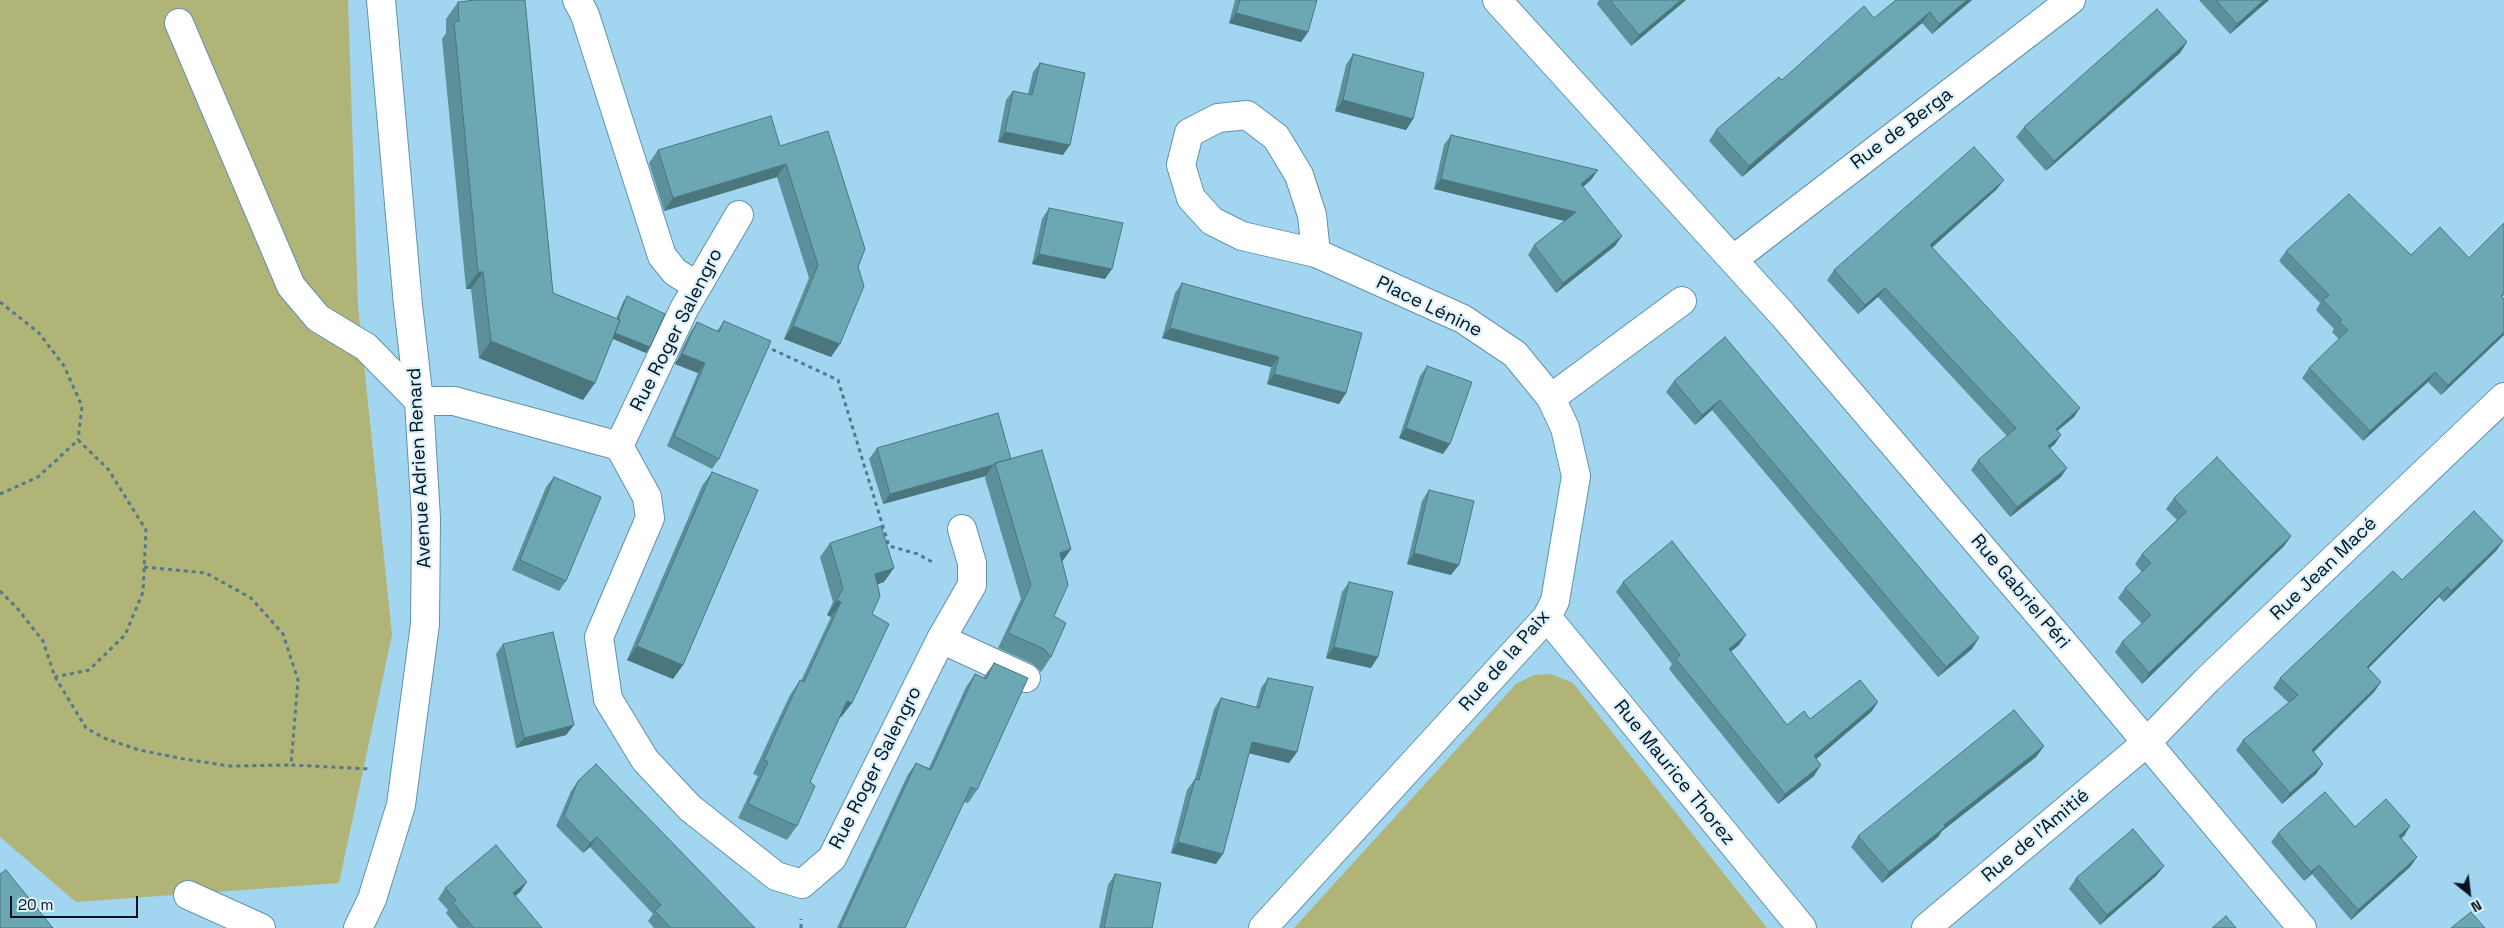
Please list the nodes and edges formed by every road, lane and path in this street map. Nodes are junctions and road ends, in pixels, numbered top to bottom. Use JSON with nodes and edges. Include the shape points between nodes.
{"nodes":[{"id":1,"x":381,"y":0,"type":"edge"},
{"id":2,"x":577,"y":0,"type":"edge"},
{"id":3,"x":2070,"y":0,"type":"edge"},
{"id":4,"x":1501,"y":2,"type":"edge"},
{"id":5,"x":179,"y":23,"type":"dead end"},
{"id":6,"x":739,"y":215,"type":"dead end"},
{"id":7,"x":1316,"y":253,"type":"junction"},
{"id":8,"x":1734,"y":260,"type":"junction"},
{"id":9,"x":697,"y":286,"type":"junction"},
{"id":10,"x":1682,"y":301,"type":"dead end"},
{"id":11,"x":0,"y":302,"type":"edge"},
{"id":12,"x":756,"y":342,"type":"edge"},
{"id":13,"x":2504,"y":397,"type":"edge"},
{"id":14,"x":1550,"y":398,"type":"junction"},
{"id":15,"x":419,"y":400,"type":"junction"},
{"id":16,"x":78,"y":440,"type":"junction"},
{"id":17,"x":619,"y":446,"type":"junction"},
{"id":18,"x":0,"y":494,"type":"edge"},
{"id":19,"x":962,"y":529,"type":"dead end"},
{"id":20,"x":144,"y":567,"type":"junction"},
{"id":21,"x":972,"y":585,"type":"junction"},
{"id":22,"x":0,"y":591,"type":"edge"},
{"id":23,"x":1548,"y":617,"type":"junction"},
{"id":24,"x":941,"y":639,"type":"junction"},
{"id":25,"x":55,"y":677,"type":"junction"},
{"id":26,"x":1027,"y":678,"type":"edge"},
{"id":27,"x":2146,"y":744,"type":"junction"},
{"id":28,"x":291,"y":765,"type":"junction"},
{"id":29,"x":407,"y":770,"type":"junction"},
{"id":30,"x":188,"y":895,"type":"dead end"},
{"id":31,"x":261,"y":928,"type":"edge"},
{"id":32,"x":358,"y":928,"type":"edge"},
{"id":33,"x":1263,"y":928,"type":"edge"},
{"id":34,"x":1802,"y":928,"type":"edge"},
{"id":35,"x":1926,"y":928,"type":"edge"},
{"id":36,"x":2302,"y":928,"type":"edge"}],
"edges":[{"from":1,"to":15,"type":"street","name":"Avenue Adrien Renard"},
{"from":2,"to":9,"type":"street","via":[[586,15],[662,256],[675,272]]},
{"from":3,"to":8,"type":"street","name":"Rue de Berga"},
{"from":4,"to":8,"type":"street","name":"Rue Gabriel Péri"},
{"from":5,"to":15,"type":"street","via":[[291,286],[318,318],[366,347]]},
{"from":6,"to":9,"type":"street","name":"Rue Roger Salengro"},
{"from":7,"to":7,"type":"street","name":"Place Lénine","via":[[1312,215],[1299,175],[1276,137],[1247,115],[1218,118],[1189,133],[1181,166],[1191,198],[1212,221],[1242,236]]},
{"from":7,"to":14,"type":"street","name":"Place Lénine","via":[[1463,320],[1515,354]]},
{"from":8,"to":27,"type":"street","name":"Rue Gabriel Péri"},
{"from":9,"to":17,"type":"street","name":"Rue Roger Salengro"},
{"from":10,"to":14,"type":"street"},
{"from":11,"to":16,"type":"path","via":[[39,332],[64,366],[82,406]]},
{"from":12,"to":21,"type":"path","via":[[838,380],[888,546],[918,554]]},
{"from":13,"to":27,"type":"street","name":"Rue Jean Macé","via":[[2207,680]]},
{"from":14,"to":23,"type":"street","name":"Rue de la Paix","via":[[1565,428],[1576,476],[1555,601]]},
{"from":15,"to":17,"type":"street","via":[[454,400]]},
{"from":15,"to":29,"type":"street","name":"Avenue Adrien Renard","via":[[426,518],[425,624]]},
{"from":16,"to":18,"type":"path","via":[[38,477]]},
{"from":16,"to":20,"type":"path","via":[[108,469],[146,530]]},
{"from":17,"to":24,"type":"street","name":"Rue Roger Salengro","via":[[647,497],[650,518],[599,637],[608,699],[646,760],[690,808],[776,876],[802,884],[832,858]]},
{"from":19,"to":21,"type":"street","via":[[972,563]]},
{"from":20,"to":25,"type":"path","via":[[143,592],[125,635],[89,670]]},
{"from":20,"to":28,"type":"path","via":[[206,573],[251,598],[283,634],[298,680]]},
{"from":21,"to":24,"type":"street","name":"Rue Roger Salengro"},
{"from":22,"to":25,"type":"path","via":[[18,608],[43,641]]},
{"from":23,"to":33,"type":"street","name":"Rue de la Paix"},
{"from":23,"to":34,"type":"street","name":"Rue Maurice Thorez"},
{"from":24,"to":26,"type":"street"},
{"from":25,"to":28,"type":"path","via":[[86,728],[104,738],[139,750],[230,766]]},
{"from":27,"to":35,"type":"street","name":"Rue de l'Amitié"},
{"from":27,"to":36,"type":"street","name":"Rue Gabriel Péri"},
{"from":28,"to":29,"type":"path"},
{"from":29,"to":32,"type":"street","name":"Avenue Adrien Renard","via":[[401,805],[375,890]]},
{"from":30,"to":31,"type":"street"}]}
